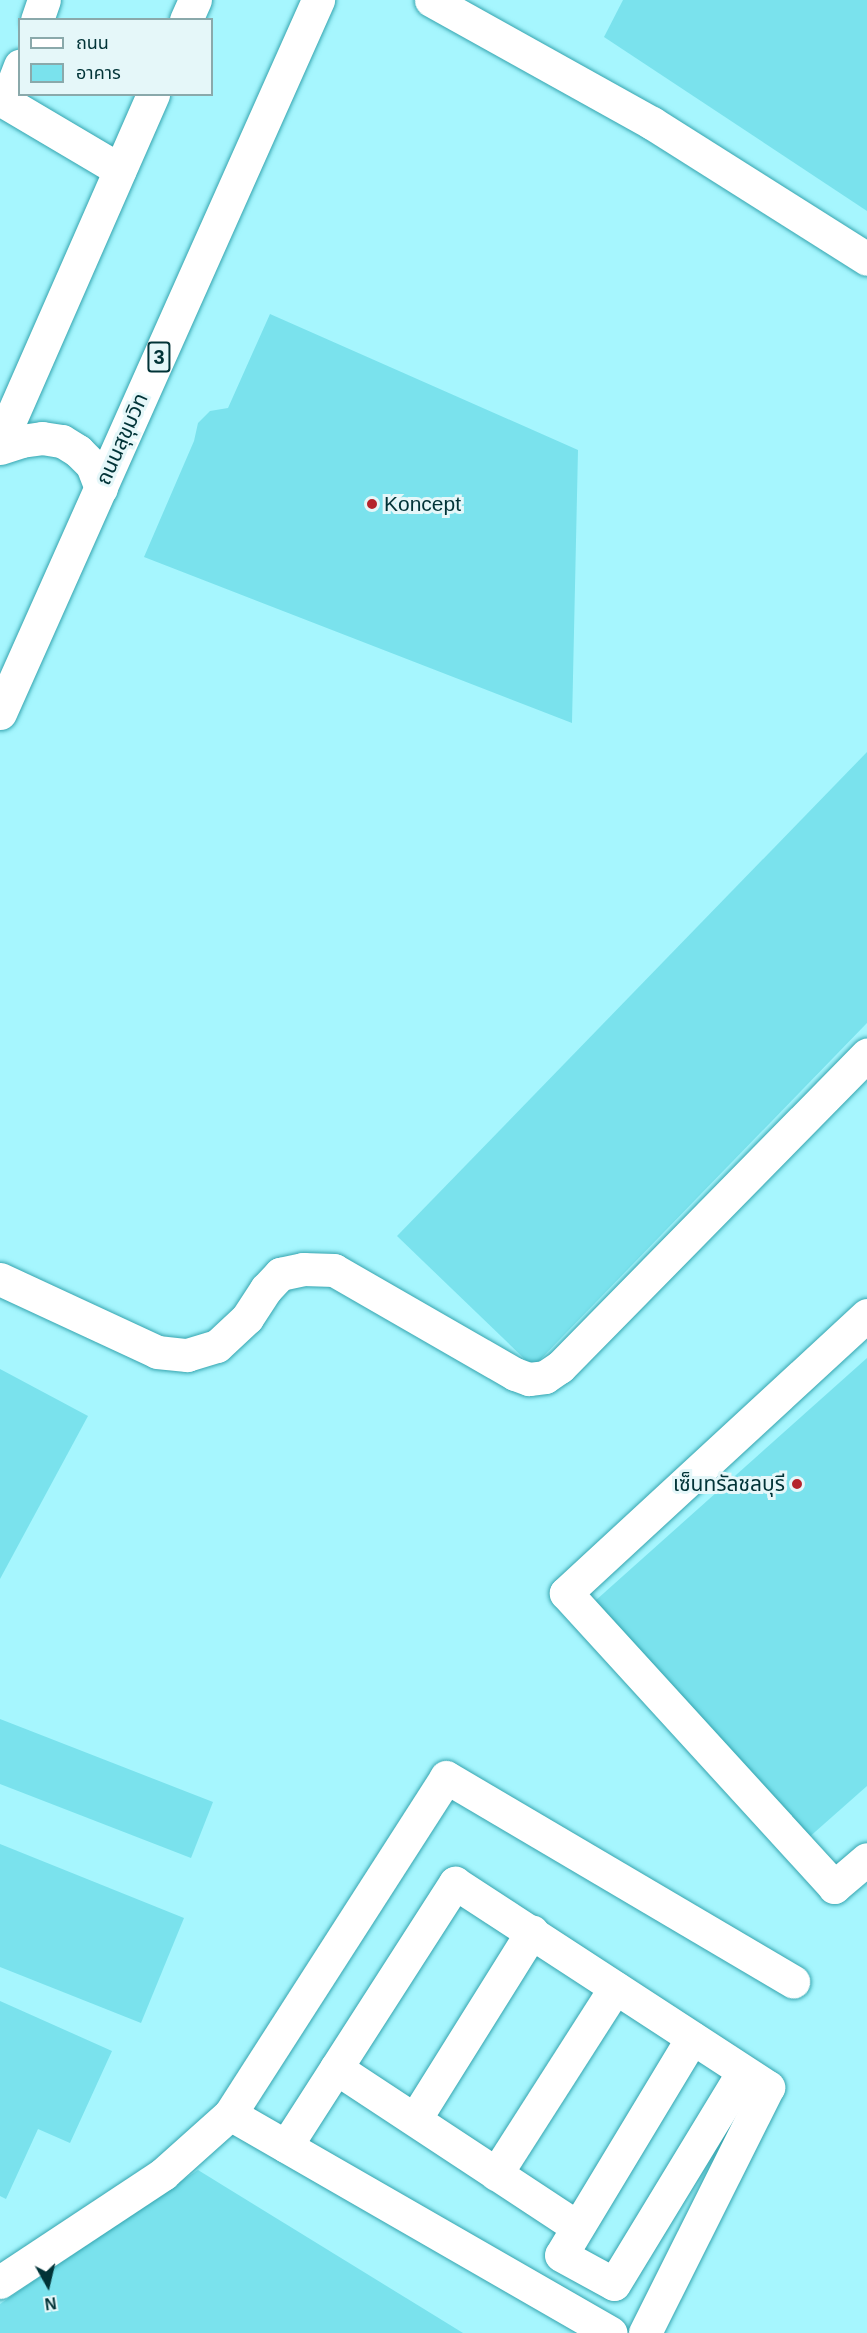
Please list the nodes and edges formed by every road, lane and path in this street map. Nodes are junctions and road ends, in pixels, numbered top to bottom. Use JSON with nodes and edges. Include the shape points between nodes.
{"nodes":[{"id":1,"x":44,"y":0,"type":"edge"},
{"id":2,"x":195,"y":0,"type":"edge"},
{"id":3,"x":318,"y":0,"type":"edge"},
{"id":4,"x":431,"y":0,"type":"edge"},
{"id":5,"x":38,"y":18,"type":"edge"},
{"id":6,"x":187,"y":18,"type":"edge"},
{"id":7,"x":18,"y":70,"type":"edge"},
{"id":8,"x":152,"y":96,"type":"edge"},
{"id":9,"x":3,"y":100,"type":"edge"},
{"id":10,"x":120,"y":170,"type":"junction"},
{"id":11,"x":867,"y":259,"type":"edge"},
{"id":12,"x":0,"y":446,"type":"edge"},
{"id":13,"x":101,"y":488,"type":"junction"},
{"id":14,"x":0,"y":713,"type":"edge"},
{"id":15,"x":867,"y":1055,"type":"edge"},
{"id":16,"x":0,"y":1280,"type":"edge"},
{"id":17,"x":867,"y":1315,"type":"edge"},
{"id":18,"x":867,"y":1859,"type":"edge"},
{"id":19,"x":532,"y":1932,"type":"junction"},
{"id":20,"x":793,"y":1981,"type":"dead end"},
{"id":21,"x":615,"y":1988,"type":"junction"},
{"id":22,"x":692,"y":2038,"type":"junction"},
{"id":23,"x":336,"y":2068,"type":"junction"},
{"id":24,"x":743,"y":2072,"type":"junction"},
{"id":25,"x":230,"y":2114,"type":"junction"},
{"id":26,"x":415,"y":2119,"type":"junction"},
{"id":27,"x":286,"y":2146,"type":"junction"},
{"id":28,"x":496,"y":2174,"type":"junction"},
{"id":29,"x":577,"y":2227,"type":"junction"},
{"id":30,"x":0,"y":2282,"type":"edge"},
{"id":31,"x":611,"y":2333,"type":"edge"},
{"id":32,"x":645,"y":2333,"type":"edge"}],
"edges":[{"from":1,"to":5,"type":"main road"},
{"from":2,"to":6,"type":"main road"},
{"from":3,"to":13,"type":"main road","name":"ถนนสุขุมวิท","number":"3"},
{"from":4,"to":11,"type":"main road","via":[[847,231]]},
{"from":7,"to":9,"type":"main road"},
{"from":8,"to":10,"type":"main road"},
{"from":9,"to":10,"type":"main road"},
{"from":10,"to":12,"type":"main road"},
{"from":12,"to":13,"type":"main road","via":[[42,438],[62,441],[92,465]]},
{"from":13,"to":14,"type":"main road","name":"ถนนสุขุมวิท","number":"3"},
{"from":15,"to":16,"type":"main road","via":[[560,1367],[545,1377],[529,1379],[515,1374],[334,1270],[303,1269],[280,1274],[247,1318],[217,1346],[187,1355],[157,1352]]},
{"from":17,"to":18,"type":"main road","via":[[566,1593],[834,1887]]},
{"from":19,"to":21,"type":"main road"},
{"from":19,"to":23,"type":"main road","via":[[455,1883]]},
{"from":19,"to":26,"type":"main road"},
{"from":20,"to":25,"type":"main road","via":[[446,1777]]},
{"from":21,"to":22,"type":"main road"},
{"from":21,"to":28,"type":"main road"},
{"from":22,"to":24,"type":"main road"},
{"from":22,"to":29,"type":"main road"},
{"from":23,"to":26,"type":"main road"},
{"from":23,"to":27,"type":"main road"},
{"from":24,"to":29,"type":"main road","via":[[614,2284],[561,2255]]},
{"from":24,"to":32,"type":"main road","via":[[768,2087]]},
{"from":25,"to":27,"type":"main road"},
{"from":25,"to":30,"type":"main road","via":[[163,2174]]},
{"from":26,"to":28,"type":"main road"},
{"from":27,"to":31,"type":"main road"},
{"from":28,"to":29,"type":"main road"}]}
